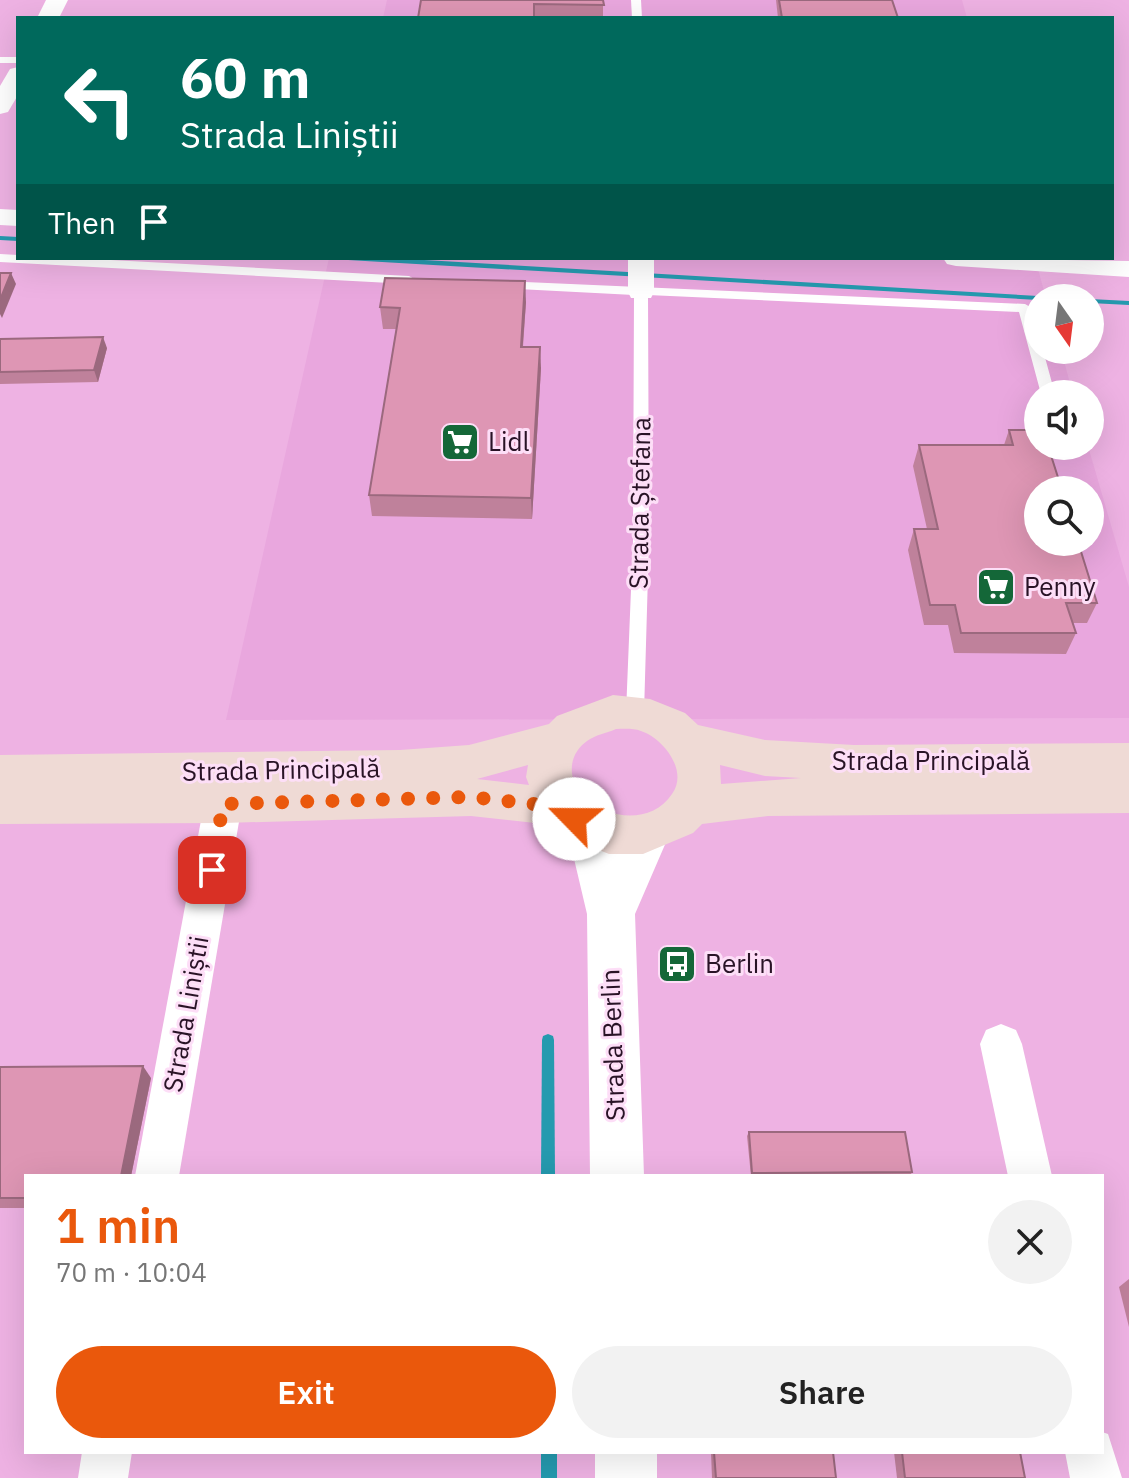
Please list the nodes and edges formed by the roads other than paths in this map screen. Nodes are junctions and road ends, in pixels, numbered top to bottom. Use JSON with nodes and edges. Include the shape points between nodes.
{"nodes":[{"id":1,"x":16,"y":78,"type":"edge"},
{"id":2,"x":0,"y":107,"type":"edge"},
{"id":3,"x":37,"y":260,"type":"edge"},
{"id":4,"x":987,"y":260,"type":"edge"},
{"id":5,"x":1129,"y":269,"type":"edge"},
{"id":6,"x":641,"y":274,"type":"edge"},
{"id":7,"x":420,"y":281,"type":"edge"},
{"id":8,"x":482,"y":284,"type":"edge"},
{"id":9,"x":1044,"y":380,"type":"edge"},
{"id":10,"x":635,"y":713,"type":"junction"},
{"id":11,"x":559,"y":739,"type":"junction"},
{"id":12,"x":688,"y":740,"type":"junction"},
{"id":13,"x":1129,"y":761,"type":"edge"},
{"id":14,"x":0,"y":773,"type":"edge"},
{"id":15,"x":1129,"y":794,"type":"edge"},
{"id":16,"x":223,"y":804,"type":"junction"},
{"id":17,"x":0,"y":805,"type":"edge"},
{"id":18,"x":691,"y":806,"type":"junction"},
{"id":19,"x":575,"y":818,"type":"junction"},
{"id":20,"x":647,"y":833,"type":"junction"},
{"id":21,"x":611,"y":914,"type":"junction"},
{"id":22,"x":1001,"y":1044,"type":"dead end"},
{"id":23,"x":157,"y":1174,"type":"edge"},
{"id":24,"x":617,"y":1174,"type":"edge"},
{"id":25,"x":1030,"y":1174,"type":"edge"},
{"id":26,"x":107,"y":1454,"type":"edge"},
{"id":27,"x":626,"y":1454,"type":"edge"},
{"id":28,"x":1090,"y":1454,"type":"edge"},
{"id":29,"x":103,"y":1478,"type":"edge"},
{"id":30,"x":626,"y":1478,"type":"edge"},
{"id":31,"x":1096,"y":1478,"type":"edge"}],
"edges":[{"from":1,"to":2,"type":"street"},
{"from":3,"to":7,"type":"lane"},
{"from":4,"to":5,"type":"street"},
{"from":6,"to":8,"type":"lane"},
{"from":6,"to":9,"type":"lane","via":[[1025,308]]},
{"from":6,"to":10,"type":"lane","name":"Strada Ștefana"},
{"from":10,"to":11,"type":"main road","via":[[592,717]]},
{"from":10,"to":12,"type":"main road","via":[[664,722]]},
{"from":11,"to":14,"type":"main road","name":"Strada Principală","via":[[469,763],[400,768]]},
{"from":11,"to":19,"type":"main road","via":[[548,772],[553,796]]},
{"from":12,"to":13,"type":"main road","name":"Strada Principală","via":[[765,758],[854,763]]},
{"from":12,"to":18,"type":"main road","via":[[701,772]]},
{"from":15,"to":18,"type":"main road","name":"Strada Principală","via":[[768,797]]},
{"from":16,"to":17,"type":"main road","name":"Strada Principală"},
{"from":16,"to":19,"type":"main road","name":"Strada Principală","via":[[471,797]]},
{"from":16,"to":23,"type":"street","name":"Strada Liniștii"},
{"from":18,"to":20,"type":"main road","via":[[680,818]]},
{"from":19,"to":20,"type":"main road","via":[[618,836]]},
{"from":19,"to":21,"type":"street","name":"Strada Berlin"},
{"from":20,"to":21,"type":"street","name":"Strada Berlin"},
{"from":21,"to":24,"type":"street","name":"Strada Berlin"},
{"from":22,"to":25,"type":"street"},
{"from":26,"to":29,"type":"street"},
{"from":27,"to":30,"type":"street"},
{"from":28,"to":31,"type":"street"}]}
